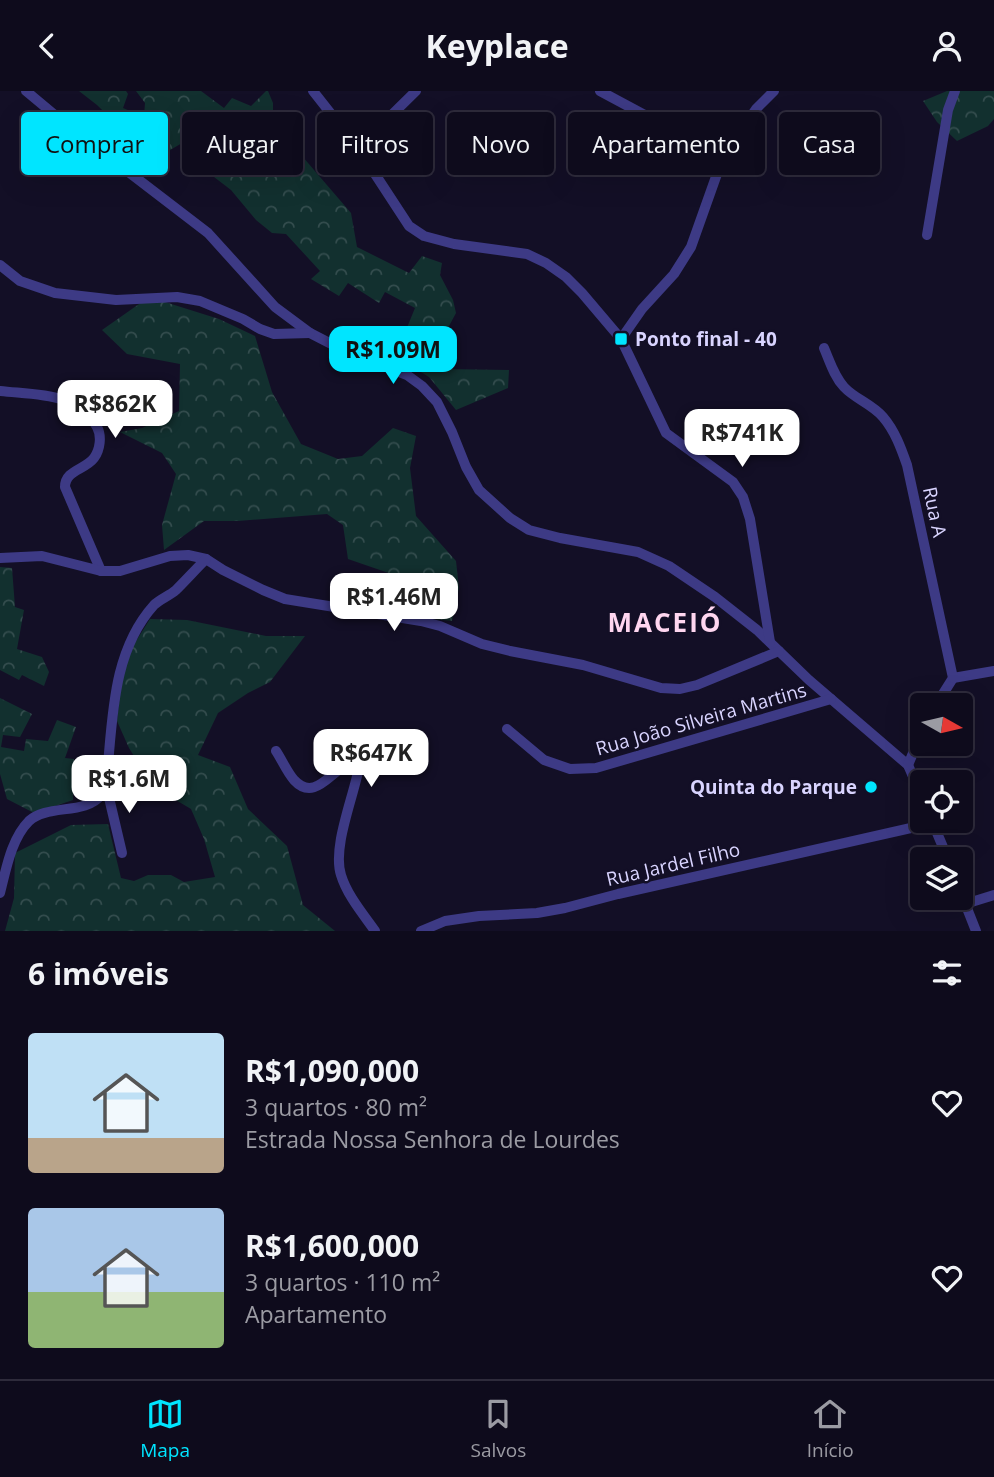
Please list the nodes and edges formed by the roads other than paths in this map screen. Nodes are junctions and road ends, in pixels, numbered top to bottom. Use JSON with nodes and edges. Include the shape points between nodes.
{"nodes":[{"id":1,"x":26,"y":91,"type":"edge"},
{"id":2,"x":313,"y":91,"type":"edge"},
{"id":3,"x":416,"y":91,"type":"edge"},
{"id":4,"x":600,"y":91,"type":"edge"},
{"id":5,"x":774,"y":91,"type":"edge"},
{"id":6,"x":955,"y":91,"type":"edge"},
{"id":7,"x":330,"y":112,"type":"edge"},
{"id":8,"x":395,"y":112,"type":"edge"},
{"id":9,"x":640,"y":112,"type":"edge"},
{"id":10,"x":754,"y":112,"type":"edge"},
{"id":11,"x":376,"y":175,"type":"edge"},
{"id":12,"x":716,"y":175,"type":"edge"},
{"id":13,"x":927,"y":235,"type":"dead end"},
{"id":14,"x":0,"y":265,"type":"edge"},
{"id":15,"x":310,"y":333,"type":"junction"},
{"id":16,"x":621,"y":339,"type":"junction"},
{"id":17,"x":824,"y":348,"type":"dead end"},
{"id":18,"x":0,"y":391,"type":"edge"},
{"id":19,"x":0,"y":558,"type":"edge"},
{"id":20,"x":206,"y":559,"type":"junction"},
{"id":21,"x":102,"y":571,"type":"junction"},
{"id":22,"x":770,"y":642,"type":"junction"},
{"id":23,"x":779,"y":651,"type":"junction"},
{"id":24,"x":994,"y":671,"type":"edge"},
{"id":25,"x":953,"y":678,"type":"junction"},
{"id":26,"x":944,"y":693,"type":"edge"},
{"id":27,"x":831,"y":699,"type":"junction"},
{"id":28,"x":507,"y":729,"type":"dead end"},
{"id":29,"x":276,"y":751,"type":"dead end"},
{"id":30,"x":912,"y":756,"type":"edge"},
{"id":31,"x":908,"y":765,"type":"junction"},
{"id":32,"x":910,"y":770,"type":"edge"},
{"id":33,"x":106,"y":785,"type":"junction"},
{"id":34,"x":910,"y":827,"type":"edge"},
{"id":35,"x":122,"y":853,"type":"dead end"},
{"id":36,"x":0,"y":893,"type":"edge"},
{"id":37,"x":994,"y":895,"type":"edge"},
{"id":38,"x":973,"y":902,"type":"edge"},
{"id":39,"x":967,"y":910,"type":"edge"},
{"id":40,"x":375,"y":931,"type":"edge"},
{"id":41,"x":421,"y":931,"type":"edge"},
{"id":42,"x":976,"y":931,"type":"edge"}],
"edges":[{"from":1,"to":15,"type":"street","via":[[208,233],[275,307]]},
{"from":2,"to":7,"type":"street"},
{"from":3,"to":8,"type":"street"},
{"from":4,"to":9,"type":"street"},
{"from":5,"to":10,"type":"street"},
{"from":6,"to":13,"type":"street"},
{"from":11,"to":16,"type":"street","via":[[409,226],[424,236],[527,254],[546,263],[582,293]]},
{"from":12,"to":16,"type":"street","via":[[691,247]]},
{"from":14,"to":15,"type":"street","via":[[20,281],[55,293],[116,300],[177,297],[200,302],[274,334]]},
{"from":15,"to":22,"type":"street","via":[[407,375],[422,386],[437,402],[479,490],[510,518],[530,530],[638,552],[669,566]]},
{"from":16,"to":22,"type":"street","via":[[666,433],[733,482],[743,497]]},
{"from":17,"to":25,"type":"street","name":"Rua A","via":[[846,389],[876,411],[897,436]]},
{"from":18,"to":21,"type":"street","via":[[41,394],[82,407],[100,431],[95,457],[68,476],[65,487]]},
{"from":19,"to":21,"type":"street","via":[[42,556]]},
{"from":20,"to":21,"type":"street","via":[[170,556],[120,571]]},
{"from":20,"to":23,"type":"street","via":[[285,599],[421,621],[510,652],[583,665],[661,688],[697,685]]},
{"from":20,"to":33,"type":"street","via":[[156,603],[125,652],[115,695]]},
{"from":22,"to":23,"type":"street"},
{"from":23,"to":27,"type":"street"},
{"from":24,"to":25,"type":"street"},
{"from":25,"to":26,"type":"street"},
{"from":27,"to":28,"type":"street","name":"Rua João Silveira Martins","via":[[596,768],[570,769],[544,760]]},
{"from":27,"to":31,"type":"street"},
{"from":29,"to":40,"type":"street","via":[[293,779],[306,787],[318,786],[348,763],[357,763],[338,861],[346,888]]},
{"from":30,"to":31,"type":"street"},
{"from":31,"to":32,"type":"street"},
{"from":33,"to":35,"type":"street"},
{"from":33,"to":36,"type":"street","via":[[94,801],[38,815],[29,822],[11,853]]},
{"from":34,"to":41,"type":"street","name":"Rua Jardel Filho","via":[[565,908],[445,921]]},
{"from":37,"to":38,"type":"street"},
{"from":39,"to":42,"type":"street"}]}
